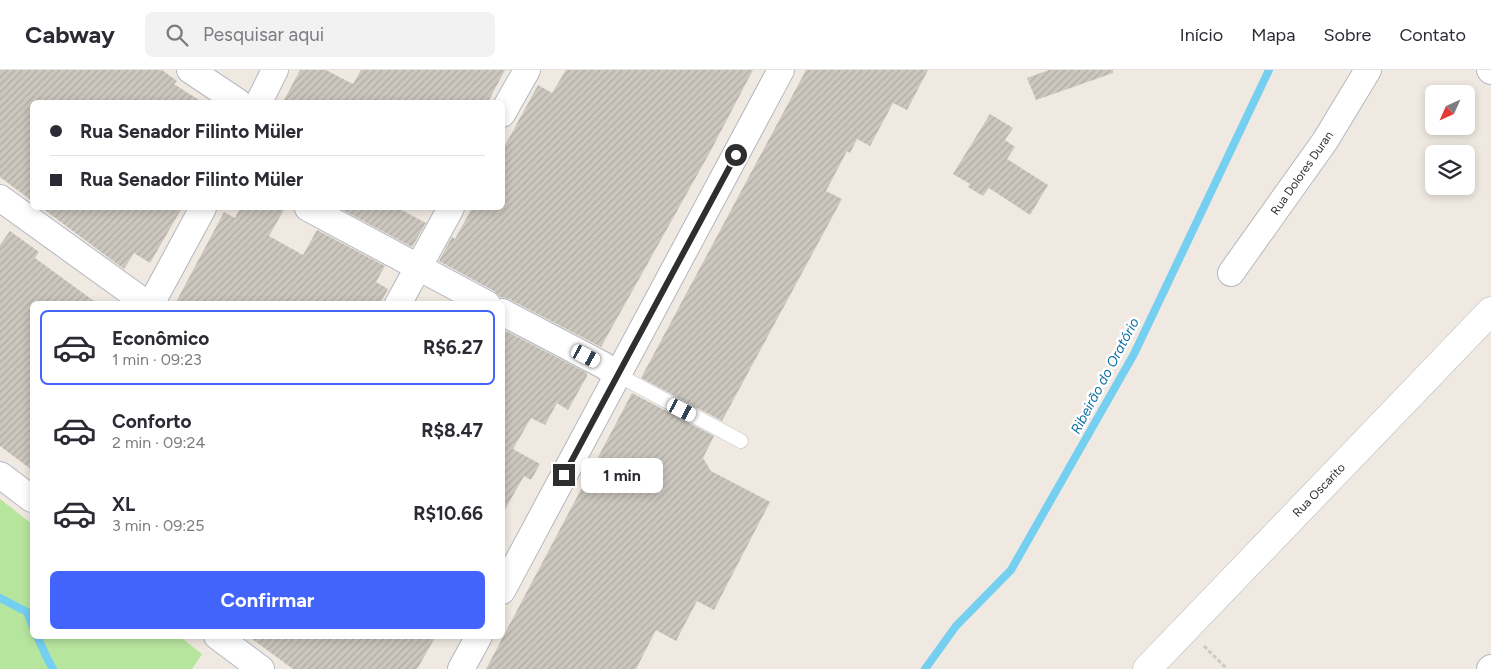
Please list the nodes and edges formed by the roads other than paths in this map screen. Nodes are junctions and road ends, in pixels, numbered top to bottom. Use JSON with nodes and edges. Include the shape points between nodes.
{"nodes":[{"id":1,"x":190,"y":70,"type":"edge"},
{"id":2,"x":275,"y":70,"type":"edge"},
{"id":3,"x":527,"y":70,"type":"edge"},
{"id":4,"x":781,"y":70,"type":"edge"},
{"id":5,"x":1368,"y":70,"type":"edge"},
{"id":6,"x":235,"y":100,"type":"edge"},
{"id":7,"x":259,"y":100,"type":"edge"},
{"id":8,"x":505,"y":109,"type":"edge"},
{"id":9,"x":0,"y":198,"type":"edge"},
{"id":10,"x":202,"y":210,"type":"edge"},
{"id":11,"x":312,"y":210,"type":"edge"},
{"id":12,"x":450,"y":210,"type":"edge"},
{"id":13,"x":418,"y":267,"type":"junction"},
{"id":14,"x":1231,"y":273,"type":"dead end"},
{"id":15,"x":145,"y":301,"type":"edge"},
{"id":16,"x":151,"y":301,"type":"edge"},
{"id":17,"x":400,"y":301,"type":"edge"},
{"id":18,"x":481,"y":301,"type":"edge"},
{"id":19,"x":1491,"y":311,"type":"edge"},
{"id":20,"x":505,"y":314,"type":"edge"},
{"id":21,"x":618,"y":375,"type":"junction"},
{"id":22,"x":741,"y":441,"type":"dead end"},
{"id":23,"x":0,"y":475,"type":"edge"},
{"id":24,"x":30,"y":497,"type":"edge"},
{"id":25,"x":505,"y":585,"type":"edge"},
{"id":26,"x":221,"y":639,"type":"edge"},
{"id":27,"x":477,"y":639,"type":"edge"},
{"id":28,"x":261,"y":669,"type":"edge"},
{"id":29,"x":461,"y":669,"type":"edge"},
{"id":30,"x":1146,"y":669,"type":"edge"}],
"edges":[{"from":1,"to":6,"type":"street"},
{"from":2,"to":7,"type":"street"},
{"from":3,"to":8,"type":"street"},
{"from":4,"to":21,"type":"street"},
{"from":5,"to":14,"type":"street","name":"Rua Dolores Duran","via":[[1325,142]]},
{"from":9,"to":15,"type":"street"},
{"from":10,"to":16,"type":"street"},
{"from":11,"to":13,"type":"street"},
{"from":12,"to":13,"type":"street"},
{"from":13,"to":17,"type":"street"},
{"from":13,"to":18,"type":"street"},
{"from":19,"to":30,"type":"main road","name":"Rua Oscarito"},
{"from":20,"to":21,"type":"street"},
{"from":21,"to":22,"type":"lane"},
{"from":21,"to":25,"type":"street"},
{"from":23,"to":24,"type":"street"},
{"from":26,"to":28,"type":"street"},
{"from":27,"to":29,"type":"street"}]}
